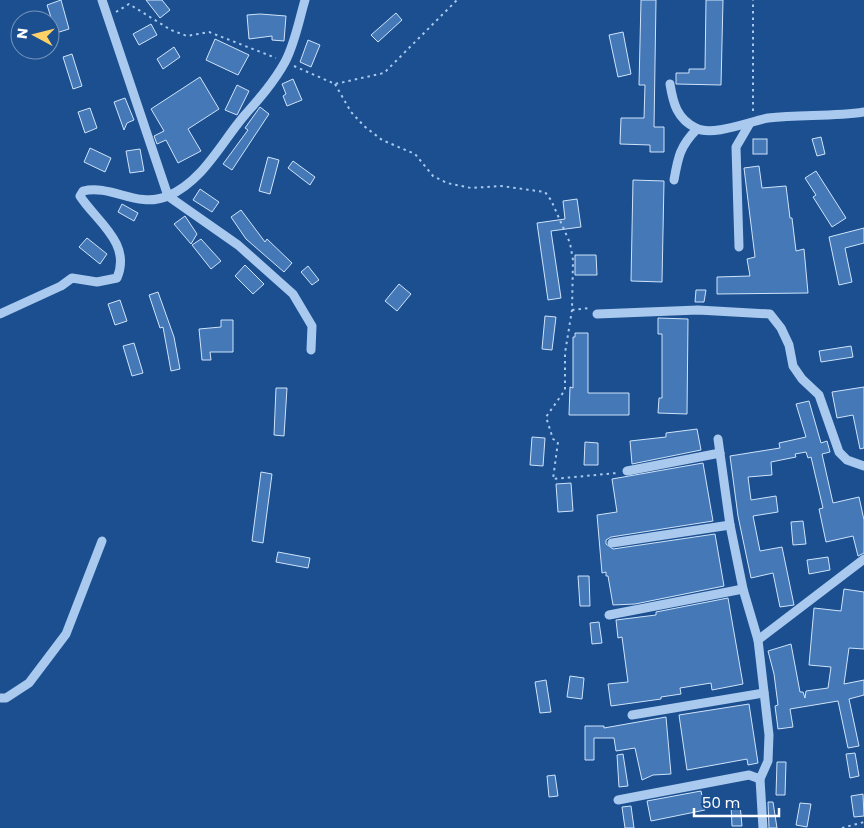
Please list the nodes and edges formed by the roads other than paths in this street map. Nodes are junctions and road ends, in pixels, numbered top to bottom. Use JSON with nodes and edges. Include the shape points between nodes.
{"nodes":[{"id":1,"x":102,"y":0,"type":"edge"},
{"id":2,"x":305,"y":0,"type":"edge"},
{"id":3,"x":670,"y":84,"type":"dead end"},
{"id":4,"x":864,"y":112,"type":"edge"},
{"id":5,"x":750,"y":123,"type":"junction"},
{"id":6,"x":697,"y":130,"type":"junction"},
{"id":7,"x":674,"y":180,"type":"dead end"},
{"id":8,"x":168,"y":196,"type":"junction"},
{"id":9,"x":739,"y":247,"type":"dead end"},
{"id":10,"x":0,"y":314,"type":"edge"},
{"id":11,"x":597,"y":314,"type":"road end"},
{"id":12,"x":311,"y":350,"type":"dead end"},
{"id":13,"x":718,"y":439,"type":"dead end"},
{"id":14,"x":720,"y":453,"type":"junction"},
{"id":15,"x":864,"y":466,"type":"edge"},
{"id":16,"x":627,"y":471,"type":"road end"},
{"id":17,"x":730,"y":525,"type":"junction"},
{"id":18,"x":102,"y":541,"type":"dead end"},
{"id":19,"x":612,"y":543,"type":"dead end"},
{"id":20,"x":864,"y":559,"type":"edge"},
{"id":21,"x":743,"y":589,"type":"junction"},
{"id":22,"x":610,"y":615,"type":"dead end"},
{"id":23,"x":758,"y":640,"type":"junction"},
{"id":24,"x":764,"y":693,"type":"junction"},
{"id":25,"x":0,"y":698,"type":"edge"},
{"id":26,"x":632,"y":715,"type":"dead end"},
{"id":27,"x":760,"y":778,"type":"junction"},
{"id":28,"x":618,"y":800,"type":"dead end"},
{"id":29,"x":763,"y":828,"type":"edge"}],
"edges":[{"from":1,"to":8,"type":"street"},
{"from":2,"to":8,"type":"street","via":[[286,61],[264,94],[194,179]]},
{"from":3,"to":6,"type":"street","via":[[673,105]]},
{"from":4,"to":5,"type":"street","via":[[767,118]]},
{"from":5,"to":6,"type":"street"},
{"from":5,"to":9,"type":"street","via":[[736,147]]},
{"from":6,"to":7,"type":"street","via":[[678,155]]},
{"from":8,"to":10,"type":"street","via":[[146,201],[106,191],[83,191],[80,196],[106,225],[119,249],[121,270],[117,278],[97,282],[72,278]]},
{"from":8,"to":12,"type":"street","via":[[238,245],[293,294],[312,326]]},
{"from":11,"to":15,"type":"street","via":[[698,310],[770,314],[790,345],[793,366],[819,395],[839,452],[847,460]]},
{"from":13,"to":14,"type":"street"},
{"from":14,"to":16,"type":"street"},
{"from":14,"to":17,"type":"street"},
{"from":17,"to":19,"type":"street"},
{"from":17,"to":21,"type":"street"},
{"from":18,"to":25,"type":"street","via":[[66,634],[29,683],[6,698]]},
{"from":20,"to":23,"type":"street"},
{"from":21,"to":22,"type":"street"},
{"from":21,"to":23,"type":"street"},
{"from":23,"to":24,"type":"street"},
{"from":24,"to":26,"type":"street"},
{"from":24,"to":27,"type":"street","via":[[769,735],[768,761]]},
{"from":27,"to":28,"type":"street","via":[[749,775]]},
{"from":27,"to":29,"type":"street"}]}
